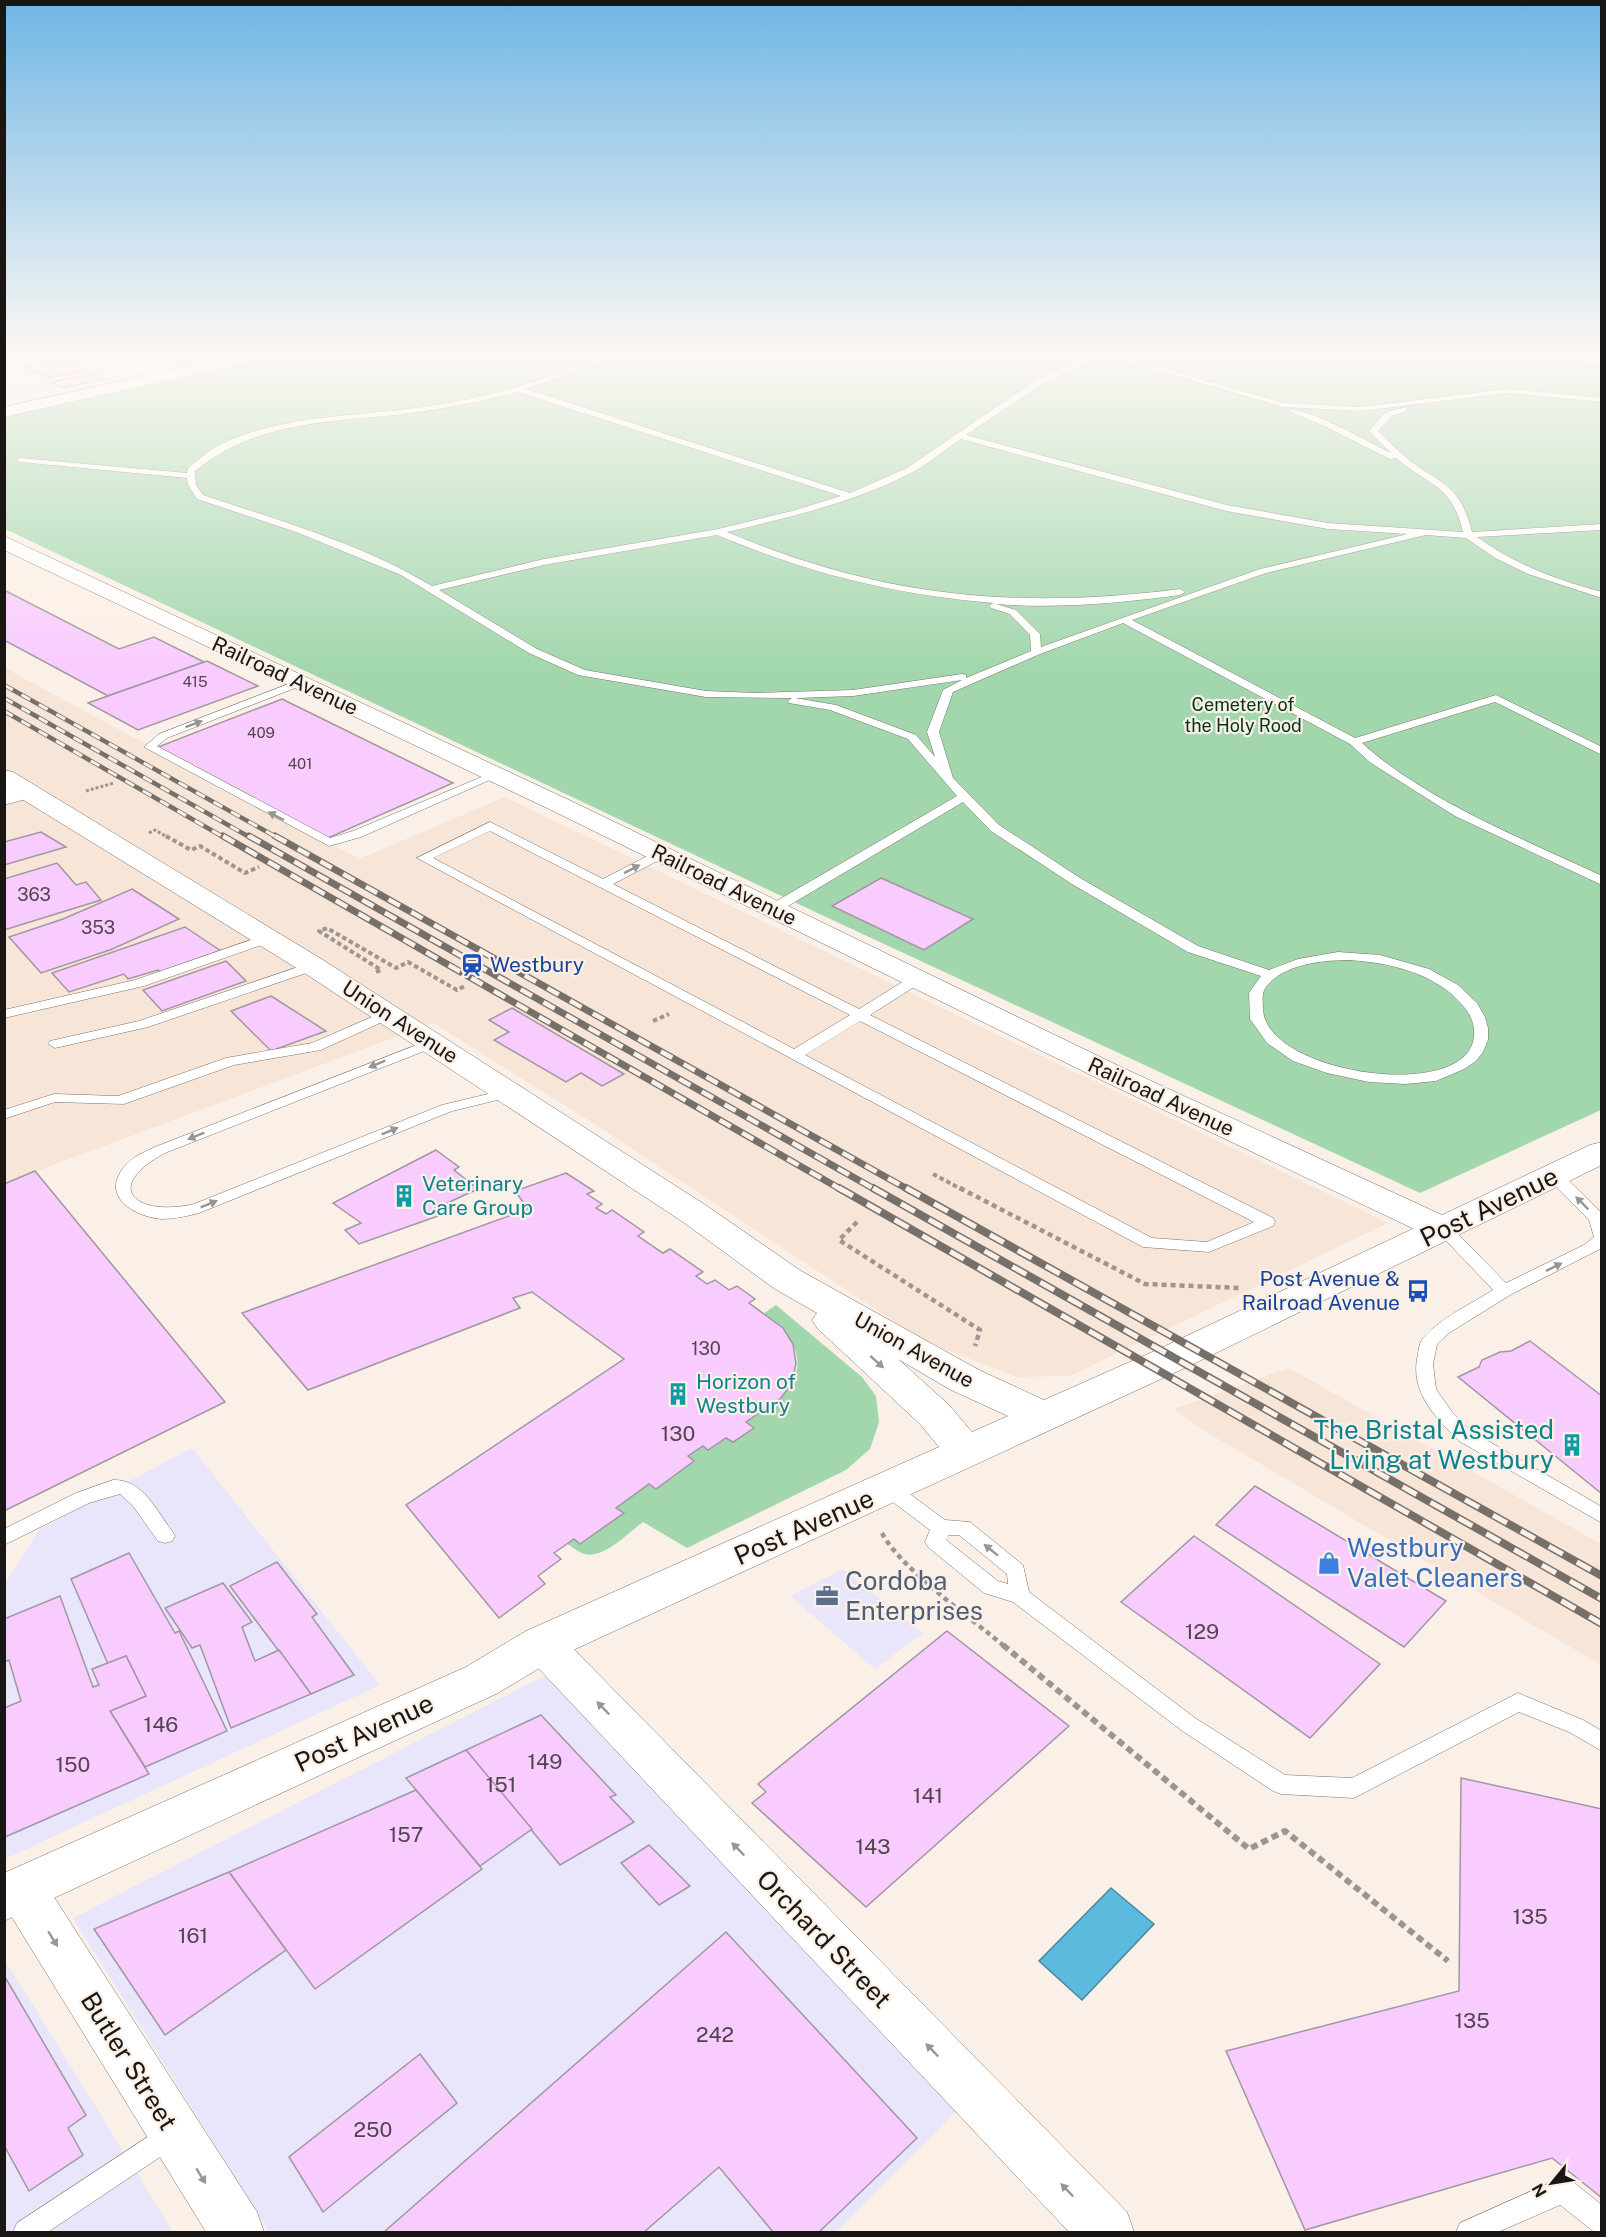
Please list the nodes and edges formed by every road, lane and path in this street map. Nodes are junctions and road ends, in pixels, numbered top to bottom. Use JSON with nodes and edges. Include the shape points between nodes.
{"nodes":[{"id":1,"x":24,"y":460,"type":"edge"},
{"id":2,"x":204,"y":460,"type":"edge"},
{"id":3,"x":740,"y":460,"type":"edge"},
{"id":4,"x":925,"y":460,"type":"edge"},
{"id":5,"x":1049,"y":460,"type":"edge"},
{"id":6,"x":1400,"y":460,"type":"edge"},
{"id":7,"x":1404,"y":460,"type":"edge"},
{"id":8,"x":1409,"y":465,"type":"junction"},
{"id":9,"x":191,"y":476,"type":"junction"},
{"id":10,"x":851,"y":496,"type":"junction"},
{"id":11,"x":1602,"y":527,"type":"edge"},
{"id":12,"x":718,"y":532,"type":"junction"},
{"id":13,"x":1423,"y":533,"type":"junction"},
{"id":14,"x":1468,"y":535,"type":"junction"},
{"id":15,"x":4,"y":542,"type":"edge"},
{"id":16,"x":1213,"y":587,"type":"junction"},
{"id":17,"x":431,"y":589,"type":"junction"},
{"id":18,"x":1602,"y":595,"type":"edge"},
{"id":19,"x":965,"y":597,"type":"junction"},
{"id":20,"x":1124,"y":620,"type":"junction"},
{"id":21,"x":1036,"y":652,"type":"junction"},
{"id":22,"x":1001,"y":668,"type":"junction"},
{"id":23,"x":299,"y":683,"type":"junction"},
{"id":24,"x":756,"y":696,"type":"junction"},
{"id":25,"x":1354,"y":742,"type":"junction"},
{"id":26,"x":1602,"y":752,"type":"edge"},
{"id":27,"x":495,"y":775,"type":"junction"},
{"id":28,"x":948,"y":779,"type":"junction"},
{"id":29,"x":114,"y":783,"type":"dead end"},
{"id":30,"x":78,"y":786,"type":"dead end"},
{"id":31,"x":12,"y":789,"type":"edge"},
{"id":32,"x":965,"y":796,"type":"junction"},
{"id":33,"x":152,"y":840,"type":"dead end"},
{"id":34,"x":661,"y":854,"type":"junction"},
{"id":35,"x":259,"y":867,"type":"dead end"},
{"id":36,"x":1599,"y":880,"type":"edge"},
{"id":37,"x":603,"y":884,"type":"junction"},
{"id":38,"x":773,"y":909,"type":"junction"},
{"id":39,"x":268,"y":938,"type":"junction"},
{"id":40,"x":313,"y":966,"type":"junction"},
{"id":41,"x":375,"y":973,"type":"dead end"},
{"id":42,"x":1270,"y":975,"type":"junction"},
{"id":43,"x":917,"y":979,"type":"junction"},
{"id":44,"x":465,"y":986,"type":"dead end"},
{"id":45,"x":4,"y":1014,"type":"edge"},
{"id":46,"x":388,"y":1014,"type":"junction"},
{"id":47,"x":860,"y":1015,"type":"junction"},
{"id":48,"x":432,"y":1043,"type":"junction"},
{"id":49,"x":55,"y":1044,"type":"dead end"},
{"id":50,"x":794,"y":1055,"type":"junction"},
{"id":51,"x":509,"y":1093,"type":"junction"},
{"id":52,"x":4,"y":1115,"type":"edge"},
{"id":53,"x":1602,"y":1152,"type":"edge"},
{"id":54,"x":933,"y":1174,"type":"dead end"},
{"id":55,"x":1554,"y":1175,"type":"junction"},
{"id":56,"x":857,"y":1222,"type":"dead end"},
{"id":57,"x":1443,"y":1229,"type":"junction"},
{"id":58,"x":1602,"y":1237,"type":"edge"},
{"id":59,"x":788,"y":1280,"type":"junction"},
{"id":60,"x":1251,"y":1288,"type":"dead end"},
{"id":61,"x":1504,"y":1291,"type":"junction"},
{"id":62,"x":974,"y":1349,"type":"dead end"},
{"id":63,"x":1043,"y":1416,"type":"junction"},
{"id":64,"x":967,"y":1452,"type":"junction"},
{"id":65,"x":888,"y":1488,"type":"junction"},
{"id":66,"x":1602,"y":1516,"type":"edge"},
{"id":67,"x":941,"y":1528,"type":"junction"},
{"id":68,"x":882,"y":1533,"type":"dead end"},
{"id":69,"x":165,"y":1536,"type":"dead end"},
{"id":70,"x":4,"y":1538,"type":"edge"},
{"id":71,"x":1020,"y":1596,"type":"junction"},
{"id":72,"x":542,"y":1644,"type":"junction"},
{"id":73,"x":1602,"y":1742,"type":"edge"},
{"id":74,"x":13,"y":1894,"type":"edge"},
{"id":75,"x":1448,"y":1961,"type":"dead end"},
{"id":76,"x":174,"y":2133,"type":"junction"},
{"id":77,"x":1602,"y":2222,"type":"edge"},
{"id":78,"x":26,"y":2232,"type":"edge"},
{"id":79,"x":237,"y":2232,"type":"edge"},
{"id":80,"x":1107,"y":2232,"type":"edge"},
{"id":81,"x":1469,"y":2232,"type":"edge"}],
"edges":[{"from":1,"to":9,"type":"lane"},
{"from":2,"to":9,"type":"lane","via":[[190,470]]},
{"from":3,"to":10,"type":"lane"},
{"from":4,"to":10,"type":"lane","via":[[910,471]]},
{"from":5,"to":13,"type":"lane","via":[[1226,508],[1328,526]]},
{"from":6,"to":8,"type":"lane"},
{"from":7,"to":8,"type":"lane"},
{"from":8,"to":14,"type":"lane","via":[[1450,489],[1464,514]]},
{"from":9,"to":17,"type":"lane","via":[[200,497],[299,530],[404,573]]},
{"from":10,"to":12,"type":"lane"},
{"from":11,"to":14,"type":"lane"},
{"from":12,"to":17,"type":"lane","via":[[544,562]]},
{"from":12,"to":19,"type":"lane","via":[[751,548],[818,569],[913,592]]},
{"from":13,"to":14,"type":"lane"},
{"from":13,"to":16,"type":"lane","via":[[1263,570]]},
{"from":14,"to":18,"type":"lane","via":[[1529,572]]},
{"from":15,"to":23,"type":"street","name":"Railroad Avenue"},
{"from":16,"to":19,"type":"lane","via":[[1129,600],[1014,602]]},
{"from":16,"to":20,"type":"lane"},
{"from":17,"to":24,"type":"lane","via":[[533,651],[582,673],[706,693]]},
{"from":19,"to":21,"type":"lane","via":[[1012,612],[1035,634]]},
{"from":20,"to":21,"type":"lane"},
{"from":20,"to":25,"type":"lane"},
{"from":21,"to":22,"type":"lane"},
{"from":22,"to":24,"type":"lane","via":[[933,683],[853,693]]},
{"from":22,"to":28,"type":"lane","via":[[948,690],[933,732]]},
{"from":23,"to":27,"type":"street","name":"Railroad Avenue"},
{"from":27,"to":23,"type":"lane","one_way":true,"via":[[329,843],[150,747],[163,736]]},
{"from":24,"to":28,"type":"lane","via":[[832,707],[912,737]]},
{"from":25,"to":26,"type":"lane","via":[[1496,698]]},
{"from":25,"to":36,"type":"lane","via":[[1375,762],[1459,813]]},
{"from":27,"to":34,"type":"street","name":"Railroad Avenue"},
{"from":28,"to":32,"type":"lane"},
{"from":29,"to":30,"type":"path","via":[[88,792]]},
{"from":31,"to":39,"type":"main road","name":"Union Avenue"},
{"from":32,"to":38,"type":"lane"},
{"from":32,"to":42,"type":"lane","via":[[995,828],[1076,881],[1193,949]]},
{"from":33,"to":35,"type":"path","via":[[144,835],[155,830],[191,850],[200,846],[245,873]]},
{"from":37,"to":34,"type":"lane","one_way":true},
{"from":34,"to":38,"type":"street","name":"Railroad Avenue"},
{"from":37,"to":47,"type":"lane"},
{"from":37,"to":50,"type":"lane","via":[[490,826],[423,858]]},
{"from":38,"to":43,"type":"street","name":"Railroad Avenue"},
{"from":39,"to":40,"type":"main road","name":"Union Avenue"},
{"from":39,"to":45,"type":"lane","via":[[139,983]]},
{"from":40,"to":46,"type":"main road","name":"Union Avenue"},
{"from":40,"to":49,"type":"lane","via":[[143,1024]]},
{"from":41,"to":44,"type":"path","via":[[381,970],[319,932],[327,928],[396,968],[408,962],[457,990]]},
{"from":42,"to":42,"type":"lane","via":[[1256,991],[1254,1010],[1263,1030],[1284,1050],[1314,1065],[1351,1076],[1389,1081],[1426,1078],[1455,1069],[1476,1053],[1483,1034],[1477,1013],[1459,992],[1432,975],[1398,963],[1325,956],[1294,963]]},
{"from":43,"to":47,"type":"lane"},
{"from":43,"to":57,"type":"street","name":"Railroad Avenue"},
{"from":46,"to":48,"type":"main road","name":"Union Avenue"},
{"from":46,"to":52,"type":"lane","via":[[316,1047],[231,1061],[119,1101],[54,1098]]},
{"from":47,"to":50,"type":"lane"},
{"from":47,"to":50,"type":"lane","via":[[1267,1222],[1209,1247],[1149,1243]]},
{"from":48,"to":51,"type":"main road","name":"Union Avenue"},
{"from":48,"to":51,"type":"lane","one_way":true,"via":[[160,1150],[130,1170],[123,1182],[124,1195],[129,1203],[159,1214],[199,1208],[447,1108]]},
{"from":51,"to":59,"type":"main road","name":"Union Avenue"},
{"from":53,"to":55,"type":"main road","name":"Post Avenue"},
{"from":54,"to":60,"type":"path","via":[[1145,1284]]},
{"from":55,"to":57,"type":"main road","name":"Post Avenue"},
{"from":58,"to":55,"type":"lane","one_way":true,"via":[[1597,1218]]},
{"from":56,"to":62,"type":"path","via":[[839,1240],[980,1330]]},
{"from":57,"to":61,"type":"lane"},
{"from":57,"to":63,"type":"main road","name":"Post Avenue"},
{"from":61,"to":58,"type":"lane","one_way":true,"via":[[1590,1249]]},
{"from":59,"to":63,"type":"main road","name":"Union Avenue","via":[[966,1380]]},
{"from":59,"to":64,"type":"main road","name":"Union Avenue","one_way":true,"via":[[934,1414]]},
{"from":61,"to":66,"type":"lane","via":[[1429,1342],[1424,1364],[1427,1390],[1465,1436]]},
{"from":63,"to":64,"type":"main road","name":"Post Avenue"},
{"from":64,"to":65,"type":"main road","name":"Post Avenue"},
{"from":65,"to":67,"type":"lane"},
{"from":65,"to":72,"type":"main road","name":"Post Avenue"},
{"from":71,"to":67,"type":"lane","one_way":true,"via":[[1016,1570],[963,1527]]},
{"from":67,"to":71,"type":"lane","via":[[935,1542],[991,1587]]},
{"from":68,"to":75,"type":"path","via":[[914,1571],[1249,1848],[1285,1831]]},
{"from":69,"to":70,"type":"lane","via":[[134,1495],[123,1487],[103,1488]]},
{"from":71,"to":73,"type":"lane","via":[[1188,1724],[1281,1784],[1354,1788],[1518,1702],[1576,1726]]},
{"from":72,"to":74,"type":"main road","name":"Post Avenue","via":[[482,1680]]},
{"from":80,"to":72,"type":"street","name":"Orchard Street","one_way":true},
{"from":74,"to":76,"type":"street","name":"Butler Street","one_way":true},
{"from":76,"to":78,"type":"lane"},
{"from":76,"to":79,"type":"street","name":"Butler Street","one_way":true},
{"from":77,"to":81,"type":"lane","via":[[1563,2190]]}]}
